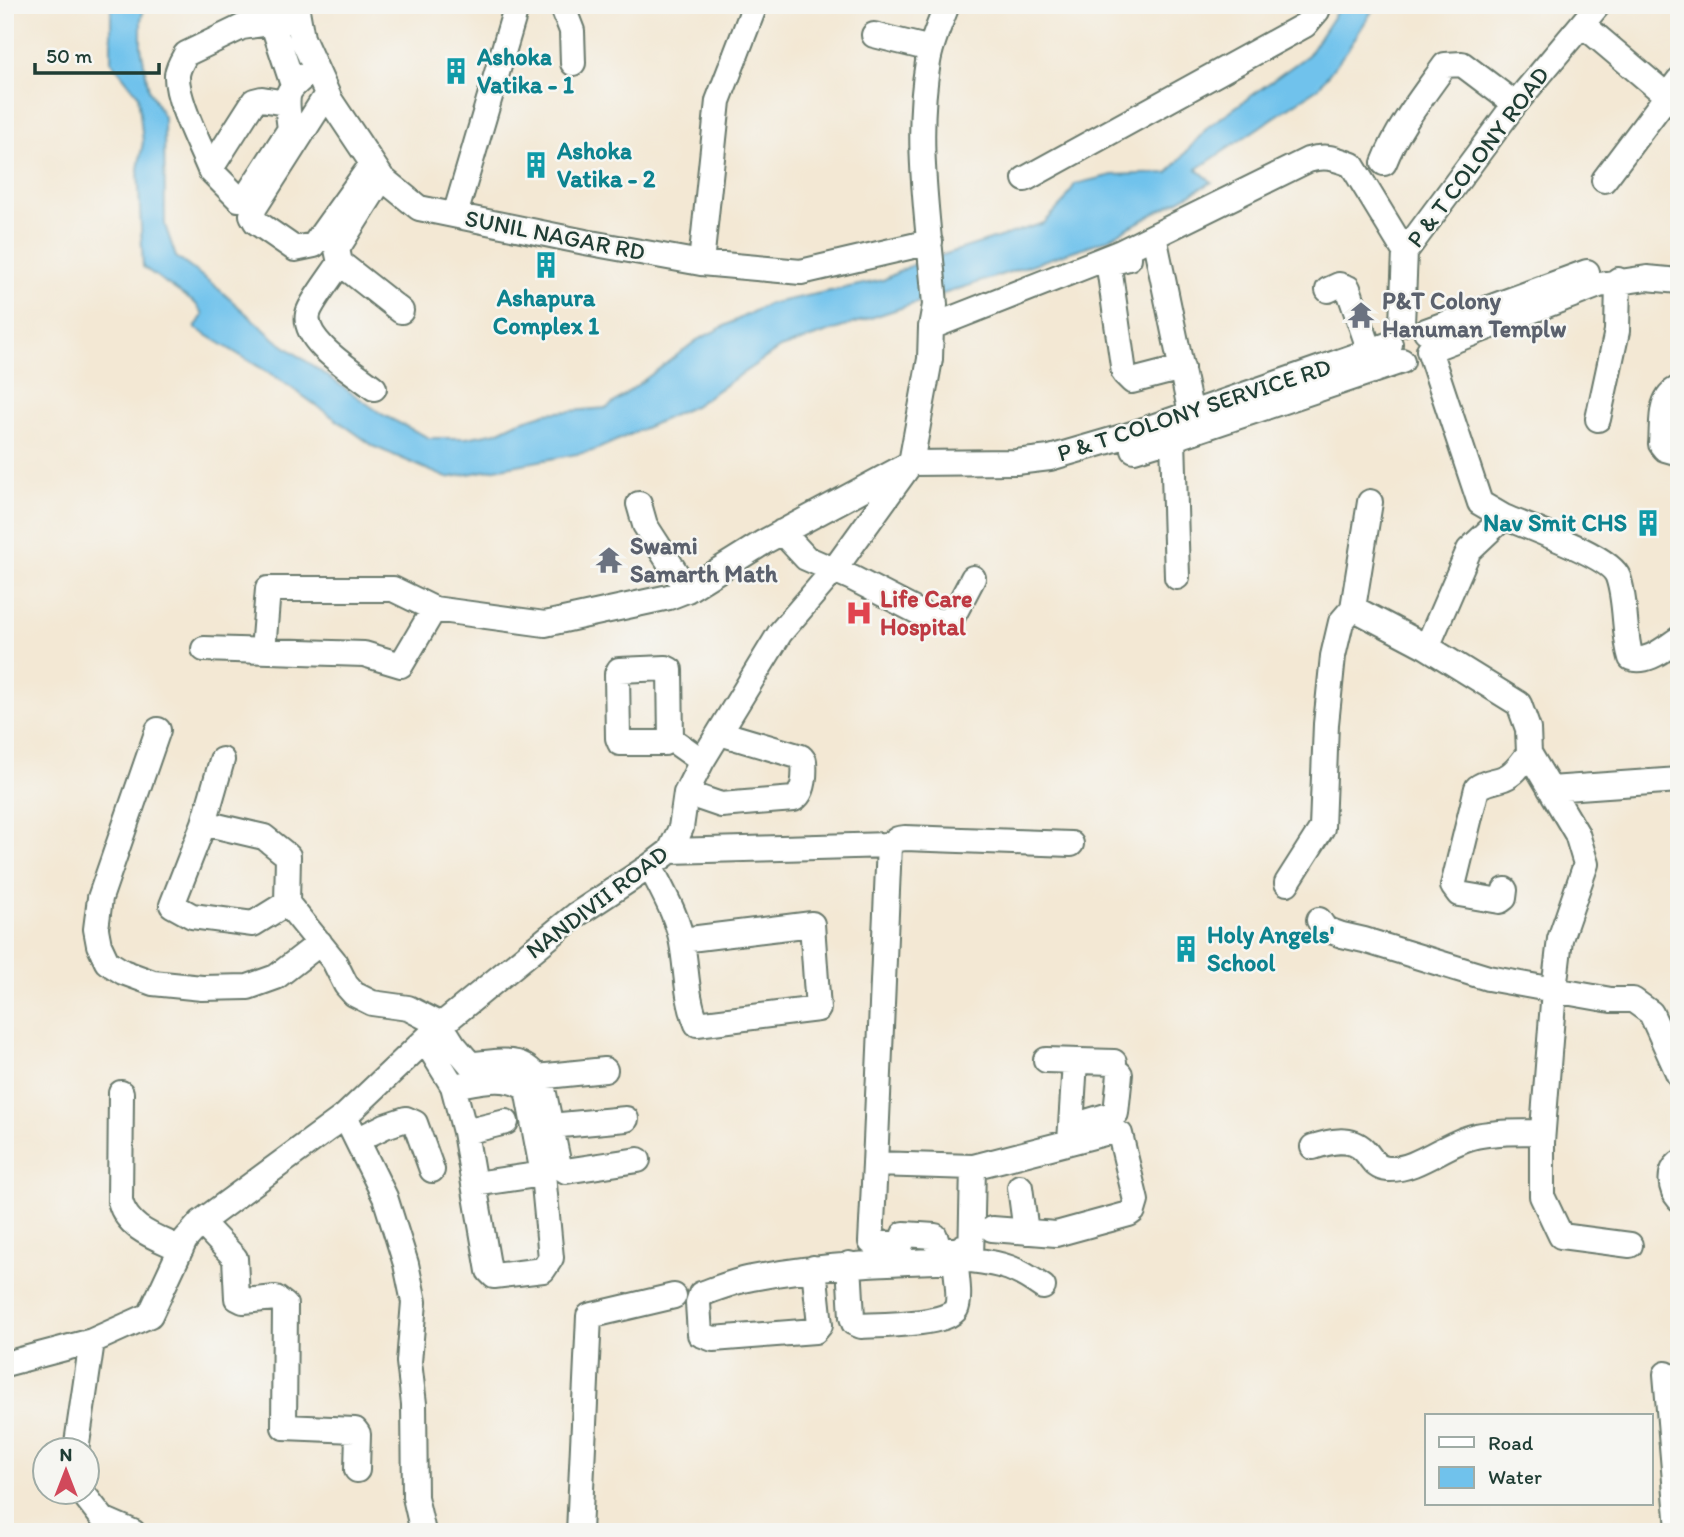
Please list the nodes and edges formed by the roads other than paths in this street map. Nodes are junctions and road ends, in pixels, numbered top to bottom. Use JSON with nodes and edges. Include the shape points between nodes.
{"nodes":[{"id":1,"x":517,"y":5,"type":"edge"},
{"id":2,"x":562,"y":5,"type":"edge"},
{"id":3,"x":755,"y":5,"type":"edge"},
{"id":4,"x":947,"y":5,"type":"edge"},
{"id":5,"x":1319,"y":5,"type":"edge"},
{"id":6,"x":1598,"y":5,"type":"edge"},
{"id":7,"x":297,"y":12,"type":"edge"},
{"id":8,"x":272,"y":22,"type":"junction"},
{"id":9,"x":1581,"y":24,"type":"junction"},
{"id":10,"x":874,"y":36,"type":"dead end"},
{"id":11,"x":931,"y":49,"type":"junction"},
{"id":12,"x":573,"y":63,"type":"dead end"},
{"id":13,"x":315,"y":68,"type":"junction"},
{"id":14,"x":289,"y":94,"type":"junction"},
{"id":15,"x":327,"y":94,"type":"junction"},
{"id":16,"x":1674,"y":94,"type":"edge"},
{"id":17,"x":1515,"y":104,"type":"junction"},
{"id":18,"x":1384,"y":163,"type":"dead end"},
{"id":19,"x":210,"y":170,"type":"junction"},
{"id":20,"x":377,"y":171,"type":"junction"},
{"id":21,"x":1025,"y":179,"type":"dead end"},
{"id":22,"x":1604,"y":180,"type":"dead end"},
{"id":23,"x":455,"y":215,"type":"junction"},
{"id":24,"x":930,"y":243,"type":"junction"},
{"id":25,"x":1155,"y":244,"type":"junction"},
{"id":26,"x":1405,"y":252,"type":"junction"},
{"id":27,"x":701,"y":262,"type":"junction"},
{"id":28,"x":340,"y":263,"type":"junction"},
{"id":29,"x":1679,"y":265,"type":"edge"},
{"id":30,"x":1618,"y":280,"type":"junction"},
{"id":31,"x":1679,"y":281,"type":"edge"},
{"id":32,"x":1328,"y":290,"type":"dead end"},
{"id":33,"x":401,"y":311,"type":"dead end"},
{"id":34,"x":933,"y":316,"type":"junction"},
{"id":35,"x":1428,"y":340,"type":"junction"},
{"id":36,"x":1391,"y":345,"type":"junction"},
{"id":37,"x":1182,"y":368,"type":"junction"},
{"id":38,"x":374,"y":388,"type":"dead end"},
{"id":39,"x":1679,"y":388,"type":"edge"},
{"id":40,"x":1598,"y":419,"type":"dead end"},
{"id":41,"x":1182,"y":426,"type":"junction"},
{"id":42,"x":1679,"y":453,"type":"edge"},
{"id":43,"x":906,"y":470,"type":"junction"},
{"id":44,"x":1370,"y":502,"type":"dead end"},
{"id":45,"x":639,"y":504,"type":"dead end"},
{"id":46,"x":1504,"y":517,"type":"junction"},
{"id":47,"x":782,"y":532,"type":"junction"},
{"id":48,"x":834,"y":570,"type":"junction"},
{"id":49,"x":1177,"y":577,"type":"dead end"},
{"id":50,"x":973,"y":578,"type":"dead end"},
{"id":51,"x":687,"y":590,"type":"junction"},
{"id":52,"x":1353,"y":608,"type":"junction"},
{"id":53,"x":434,"y":609,"type":"junction"},
{"id":54,"x":1679,"y":639,"type":"edge"},
{"id":55,"x":1427,"y":647,"type":"junction"},
{"id":56,"x":204,"y":649,"type":"dead end"},
{"id":57,"x":263,"y":651,"type":"junction"},
{"id":58,"x":158,"y":730,"type":"dead end"},
{"id":59,"x":720,"y":733,"type":"junction"},
{"id":60,"x":671,"y":739,"type":"dead end"},
{"id":61,"x":1529,"y":753,"type":"junction"},
{"id":62,"x":222,"y":760,"type":"dead end"},
{"id":63,"x":702,"y":761,"type":"junction"},
{"id":64,"x":1679,"y":780,"type":"edge"},
{"id":65,"x":1550,"y":789,"type":"junction"},
{"id":66,"x":686,"y":793,"type":"junction"},
{"id":67,"x":204,"y":823,"type":"junction"},
{"id":68,"x":1070,"y":844,"type":"dead end"},
{"id":69,"x":889,"y":845,"type":"junction"},
{"id":70,"x":670,"y":851,"type":"junction"},
{"id":71,"x":650,"y":866,"type":"junction"},
{"id":72,"x":1287,"y":883,"type":"dead end"},
{"id":73,"x":1505,"y":890,"type":"dead end"},
{"id":74,"x":287,"y":903,"type":"junction"},
{"id":75,"x":1319,"y":920,"type":"dead end"},
{"id":76,"x":682,"y":940,"type":"junction"},
{"id":77,"x":320,"y":943,"type":"junction"},
{"id":78,"x":1554,"y":990,"type":"junction"},
{"id":79,"x":433,"y":1033,"type":"junction"},
{"id":80,"x":1046,"y":1060,"type":"dead end"},
{"id":81,"x":1075,"y":1061,"type":"junction"},
{"id":82,"x":606,"y":1070,"type":"dead end"},
{"id":83,"x":491,"y":1071,"type":"junction"},
{"id":84,"x":1679,"y":1075,"type":"edge"},
{"id":85,"x":537,"y":1077,"type":"junction"},
{"id":86,"x":453,"y":1086,"type":"junction"},
{"id":87,"x":121,"y":1093,"type":"dead end"},
{"id":88,"x":345,"y":1116,"type":"junction"},
{"id":89,"x":626,"y":1119,"type":"dead end"},
{"id":90,"x":506,"y":1122,"type":"dead end"},
{"id":91,"x":550,"y":1126,"type":"junction"},
{"id":92,"x":465,"y":1132,"type":"junction"},
{"id":93,"x":1542,"y":1132,"type":"junction"},
{"id":94,"x":1071,"y":1134,"type":"junction"},
{"id":95,"x":1025,"y":1138,"type":"dead end"},
{"id":96,"x":357,"y":1140,"type":"junction"},
{"id":97,"x":1313,"y":1147,"type":"dead end"},
{"id":98,"x":638,"y":1160,"type":"dead end"},
{"id":99,"x":1679,"y":1163,"type":"edge"},
{"id":100,"x":875,"y":1164,"type":"junction"},
{"id":101,"x":969,"y":1167,"type":"junction"},
{"id":102,"x":432,"y":1170,"type":"dead end"},
{"id":103,"x":543,"y":1174,"type":"junction"},
{"id":104,"x":475,"y":1184,"type":"junction"},
{"id":105,"x":1020,"y":1187,"type":"dead end"},
{"id":106,"x":1679,"y":1199,"type":"edge"},
{"id":107,"x":201,"y":1222,"type":"junction"},
{"id":108,"x":992,"y":1229,"type":"dead end"},
{"id":109,"x":1026,"y":1232,"type":"junction"},
{"id":110,"x":1630,"y":1245,"type":"dead end"},
{"id":111,"x":181,"y":1249,"type":"junction"},
{"id":112,"x":963,"y":1260,"type":"junction"},
{"id":113,"x":849,"y":1264,"type":"junction"},
{"id":114,"x":814,"y":1268,"type":"junction"},
{"id":115,"x":1043,"y":1287,"type":"dead end"},
{"id":116,"x":674,"y":1296,"type":"dead end"},
{"id":117,"x":92,"y":1340,"type":"junction"},
{"id":118,"x":5,"y":1364,"type":"edge"},
{"id":119,"x":1666,"y":1374,"type":"dead end"},
{"id":120,"x":78,"y":1436,"type":"edge"},
{"id":121,"x":357,"y":1470,"type":"dead end"},
{"id":122,"x":93,"y":1506,"type":"edge"},
{"id":123,"x":1679,"y":1529,"type":"edge"},
{"id":124,"x":133,"y":1532,"type":"edge"},
{"id":125,"x":423,"y":1532,"type":"edge"},
{"id":126,"x":579,"y":1532,"type":"edge"}],
"edges":[{"from":1,"to":23,"type":"street"},
{"from":2,"to":12,"type":"street","via":[[572,31]]},
{"from":3,"to":27,"type":"street","via":[[718,101]]},
{"from":4,"to":11,"type":"street","name":"NANDIVII ROAD"},
{"from":5,"to":21,"type":"street","via":[[1305,24]]},
{"from":6,"to":9,"type":"street","name":"P & T COLONY ROAD"},
{"from":7,"to":8,"type":"street"},
{"from":7,"to":13,"type":"street","name":"SUNIL NAGAR RD"},
{"from":8,"to":14,"type":"street"},
{"from":8,"to":19,"type":"street","via":[[242,27],[186,54],[180,62],[178,90]]},
{"from":9,"to":16,"type":"street"},
{"from":9,"to":17,"type":"street","name":"P & T COLONY ROAD"},
{"from":10,"to":11,"type":"street"},
{"from":11,"to":24,"type":"street","name":"NANDIVII ROAD","via":[[922,161]]},
{"from":13,"to":14,"type":"street"},
{"from":13,"to":15,"type":"street","name":"SUNIL NAGAR RD"},
{"from":14,"to":19,"type":"street","via":[[254,101]]},
{"from":14,"to":19,"type":"street","via":[[290,129],[246,197],[239,199]]},
{"from":15,"to":20,"type":"street","name":"SUNIL NAGAR RD"},
{"from":15,"to":20,"type":"street","via":[[254,206],[256,222],[295,249],[314,245]]},
{"from":16,"to":22,"type":"street"},
{"from":17,"to":18,"type":"street","via":[[1462,64],[1445,65]]},
{"from":17,"to":26,"type":"street","name":"P & T COLONY ROAD"},
{"from":20,"to":23,"type":"street","name":"SUNIL NAGAR RD","via":[[419,208]]},
{"from":20,"to":28,"type":"street","via":[[337,248]]},
{"from":23,"to":27,"type":"street","name":"SUNIL NAGAR RD"},
{"from":24,"to":27,"type":"street","name":"SUNIL NAGAR RD","via":[[801,272]]},
{"from":24,"to":34,"type":"street","name":"NANDIVII ROAD"},
{"from":25,"to":26,"type":"street","via":[[1308,160],[1324,156],[1352,165]]},
{"from":25,"to":34,"type":"street"},
{"from":25,"to":37,"type":"street"},
{"from":25,"to":37,"type":"street","via":[[1109,267],[1124,373],[1132,380]]},
{"from":26,"to":36,"type":"street","name":"P & T COLONY ROAD"},
{"from":28,"to":33,"type":"street"},
{"from":28,"to":38,"type":"street","via":[[307,313],[308,328],[319,344]]},
{"from":29,"to":35,"type":"street","via":[[1651,262],[1596,269]]},
{"from":30,"to":31,"type":"street"},
{"from":30,"to":35,"type":"street"},
{"from":30,"to":40,"type":"street","via":[[1617,331]]},
{"from":32,"to":36,"type":"street","via":[[1339,285],[1348,288]]},
{"from":34,"to":43,"type":"street","name":"NANDIVII ROAD","via":[[930,359]]},
{"from":35,"to":36,"type":"street","via":[[1415,323]]},
{"from":35,"to":36,"type":"street","via":[[1421,360],[1415,362]]},
{"from":35,"to":46,"type":"street","via":[[1480,503]]},
{"from":36,"to":41,"type":"street","name":"P & T COLONY SERVICE RD"},
{"from":36,"to":41,"type":"street"},
{"from":37,"to":41,"type":"street"},
{"from":39,"to":42,"type":"street","via":[[1669,392],[1664,401],[1661,444]]},
{"from":41,"to":43,"type":"street","name":"P & T COLONY SERVICE RD","via":[[1050,458]]},
{"from":41,"to":49,"type":"street"},
{"from":43,"to":47,"type":"street"},
{"from":43,"to":48,"type":"street","name":"NANDIVII ROAD"},
{"from":44,"to":52,"type":"street"},
{"from":45,"to":51,"type":"street","via":[[645,525]]},
{"from":46,"to":54,"type":"street","via":[[1610,565],[1619,579],[1631,657],[1637,660],[1652,655]]},
{"from":46,"to":55,"type":"street","via":[[1469,550]]},
{"from":47,"to":48,"type":"street","via":[[806,558]]},
{"from":47,"to":51,"type":"street"},
{"from":48,"to":50,"type":"street","via":[[943,622],[952,618]]},
{"from":48,"to":59,"type":"street","name":"NANDIVII ROAD","via":[[780,634]]},
{"from":51,"to":53,"type":"street","via":[[545,624]]},
{"from":52,"to":55,"type":"street"},
{"from":52,"to":72,"type":"street","via":[[1341,622],[1334,656],[1322,828]]},
{"from":53,"to":57,"type":"street","via":[[401,665],[364,654]]},
{"from":53,"to":57,"type":"street","via":[[393,589],[268,589]]},
{"from":55,"to":61,"type":"street","via":[[1519,704],[1528,729]]},
{"from":56,"to":57,"type":"street"},
{"from":58,"to":77,"type":"street","via":[[100,898],[96,929],[107,962],[153,983],[247,987],[276,977]]},
{"from":59,"to":63,"type":"street","name":"NANDIVII ROAD"},
{"from":59,"to":66,"type":"street","via":[[801,757],[805,767],[802,791],[794,799],[721,805]]},
{"from":60,"to":63,"type":"street"},
{"from":61,"to":65,"type":"street"},
{"from":61,"to":73,"type":"street","via":[[1506,778],[1477,788],[1453,886],[1459,894],[1500,901]]},
{"from":62,"to":67,"type":"street"},
{"from":63,"to":66,"type":"street","name":"NANDIVII ROAD"},
{"from":64,"to":65,"type":"street"},
{"from":65,"to":78,"type":"street","via":[[1577,834],[1586,864],[1560,939]]},
{"from":66,"to":70,"type":"street","name":"NANDIVII ROAD","via":[[681,828]]},
{"from":67,"to":74,"type":"street","via":[[264,837],[288,856]]},
{"from":67,"to":74,"type":"street","via":[[172,905],[192,916],[253,924]]},
{"from":68,"to":69,"type":"street","via":[[905,838]]},
{"from":69,"to":70,"type":"street"},
{"from":69,"to":100,"type":"street"},
{"from":70,"to":71,"type":"street","name":"NANDIVII ROAD"},
{"from":71,"to":76,"type":"street"},
{"from":71,"to":79,"type":"street","name":"NANDIVII ROAD","via":[[576,915]]},
{"from":74,"to":77,"type":"street"},
{"from":75,"to":78,"type":"street","via":[[1325,929],[1342,935],[1488,978]]},
{"from":76,"to":76,"type":"street","via":[[697,1024],[818,1009],[812,924]]},
{"from":77,"to":79,"type":"street","via":[[354,994],[372,1003],[408,1008]]},
{"from":78,"to":84,"type":"street","via":[[1633,1000],[1651,1013]]},
{"from":78,"to":93,"type":"street"},
{"from":79,"to":83,"type":"street","via":[[470,1064]]},
{"from":79,"to":86,"type":"street"},
{"from":79,"to":88,"type":"street","name":"NANDIVII ROAD"},
{"from":80,"to":81,"type":"street"},
{"from":81,"to":94,"type":"street"},
{"from":81,"to":94,"type":"street","via":[[1117,1068],[1116,1113]]},
{"from":82,"to":85,"type":"street"},
{"from":83,"to":85,"type":"street","via":[[507,1060]]},
{"from":83,"to":86,"type":"street"},
{"from":83,"to":103,"type":"street","via":[[527,1089]]},
{"from":85,"to":91,"type":"street"},
{"from":86,"to":92,"type":"street"},
{"from":87,"to":111,"type":"street","via":[[120,1201],[124,1215],[136,1227]]},
{"from":88,"to":96,"type":"street"},
{"from":88,"to":107,"type":"street","name":"NANDIVII ROAD"},
{"from":89,"to":91,"type":"street"},
{"from":90,"to":92,"type":"street"},
{"from":91,"to":98,"type":"street","via":[[559,1166],[566,1171]]},
{"from":92,"to":104,"type":"street"},
{"from":93,"to":97,"type":"street","via":[[1476,1135],[1402,1168],[1388,1169],[1379,1168],[1357,1145],[1329,1141]]},
{"from":93,"to":110,"type":"street","via":[[1542,1196],[1561,1236]]},
{"from":94,"to":95,"type":"street"},
{"from":94,"to":101,"type":"street"},
{"from":94,"to":109,"type":"street","via":[[1118,1132],[1135,1206],[1129,1214],[1066,1231]]},
{"from":96,"to":102,"type":"street","via":[[406,1119],[415,1123]]},
{"from":96,"to":125,"type":"street","via":[[385,1197],[414,1302],[409,1362],[415,1497]]},
{"from":99,"to":106,"type":"street","via":[[1672,1171],[1672,1183]]},
{"from":100,"to":101,"type":"street"},
{"from":100,"to":101,"type":"street","via":[[872,1242],[901,1245],[903,1234],[935,1236],[939,1250],[958,1250],[964,1244]]},
{"from":101,"to":112,"type":"street"},
{"from":103,"to":104,"type":"street"},
{"from":103,"to":104,"type":"street","via":[[551,1258],[543,1270],[501,1276],[489,1271]]},
{"from":105,"to":109,"type":"street"},
{"from":107,"to":111,"type":"street","name":"NANDIVII ROAD"},
{"from":107,"to":121,"type":"street","via":[[235,1258],[237,1298],[276,1298],[285,1305],[284,1427],[355,1430]]},
{"from":108,"to":109,"type":"street"},
{"from":111,"to":117,"type":"street","name":"NANDIVII ROAD","via":[[150,1315]]},
{"from":112,"to":113,"type":"street"},
{"from":112,"to":113,"type":"street","via":[[958,1301],[951,1314],[935,1320],[861,1326],[852,1317]]},
{"from":112,"to":115,"type":"street","via":[[1020,1270]]},
{"from":113,"to":114,"type":"street"},
{"from":114,"to":114,"type":"street","via":[[750,1278],[701,1294],[700,1334],[713,1339],[815,1331],[820,1325]]},
{"from":116,"to":126,"type":"street","via":[[589,1316]]},
{"from":117,"to":118,"type":"street","name":"NANDIVII ROAD"},
{"from":117,"to":120,"type":"street"},
{"from":119,"to":123,"type":"street"},
{"from":122,"to":124,"type":"street","via":[[103,1519]]}]}
